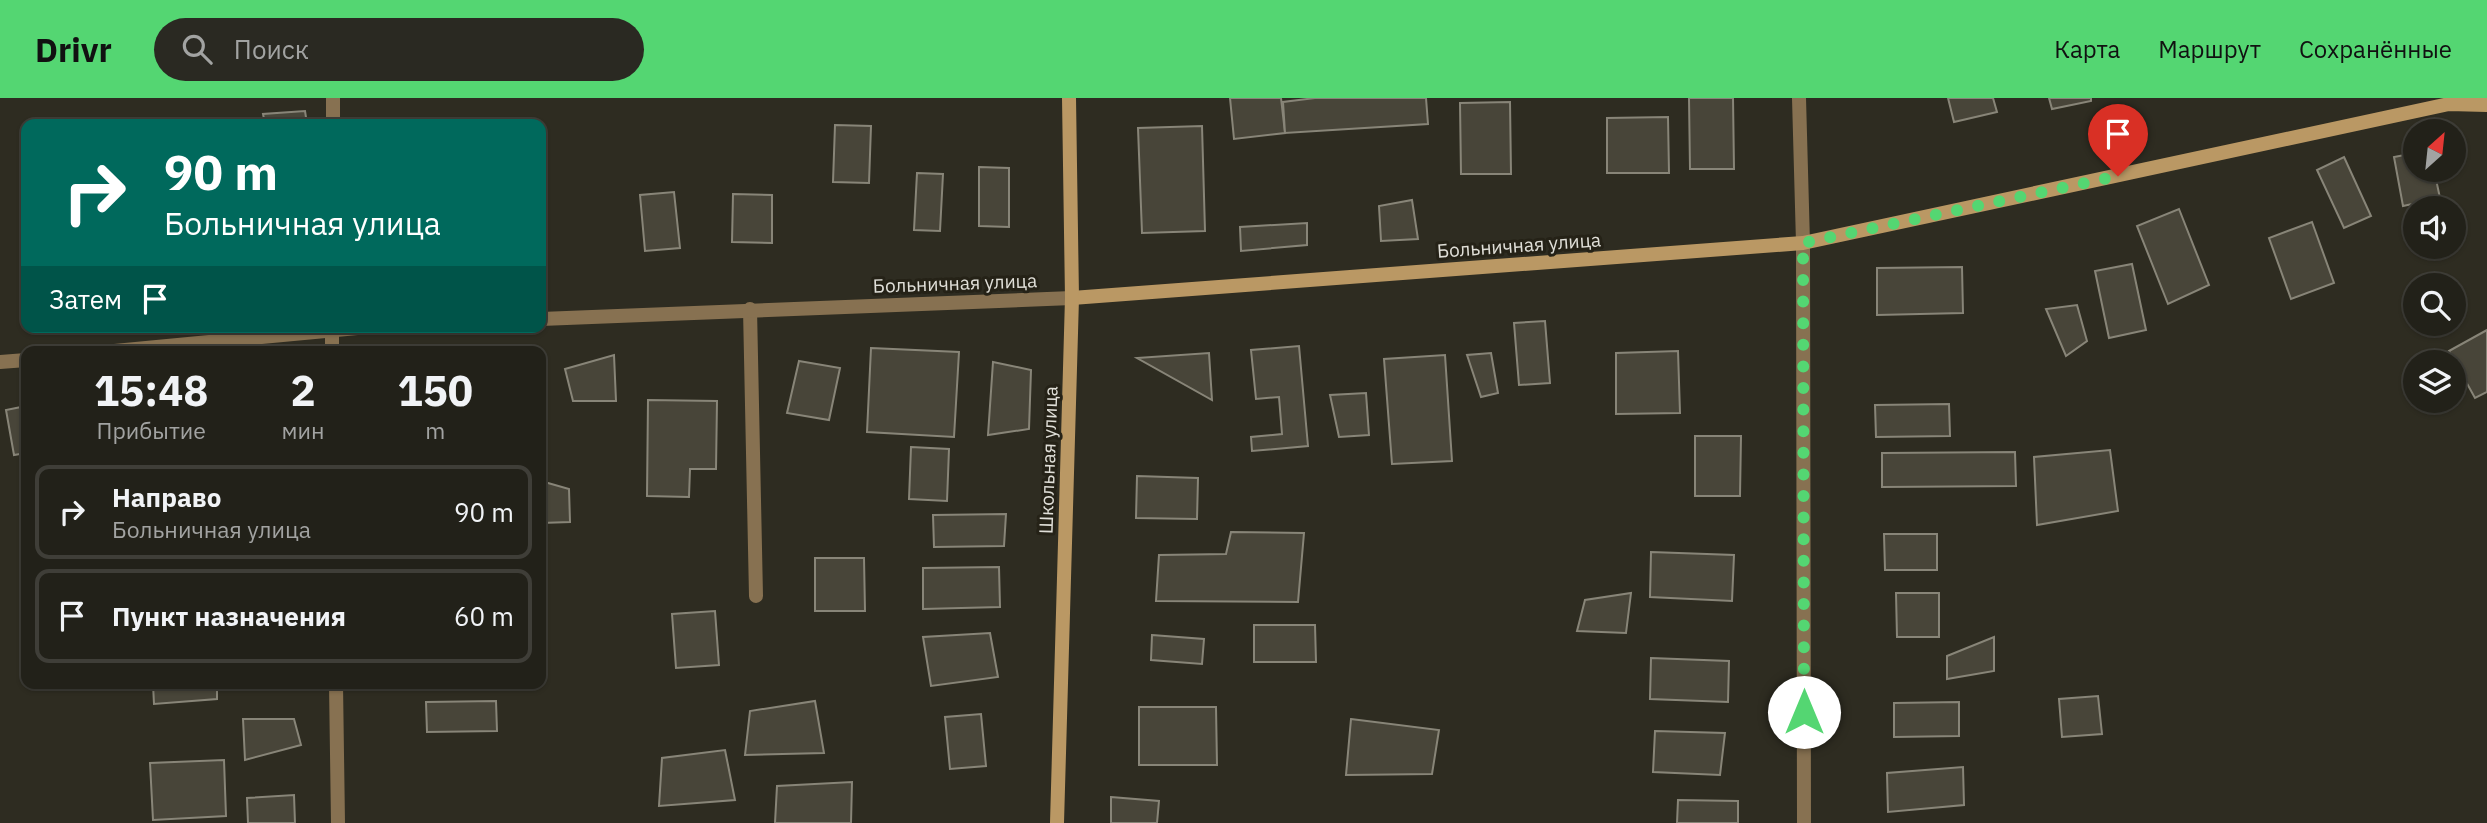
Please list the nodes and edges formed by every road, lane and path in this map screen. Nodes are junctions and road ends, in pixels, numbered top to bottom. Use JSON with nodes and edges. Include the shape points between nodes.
{"nodes":[{"id":1,"x":334,"y":98,"type":"edge"},
{"id":2,"x":1069,"y":98,"type":"edge"},
{"id":3,"x":1800,"y":98,"type":"edge"},
{"id":4,"x":2487,"y":105,"type":"edge"},
{"id":5,"x":333,"y":119,"type":"edge"},
{"id":6,"x":1803,"y":243,"type":"junction"},
{"id":7,"x":1072,"y":298,"type":"junction"},
{"id":8,"x":750,"y":309,"type":"junction"},
{"id":9,"x":546,"y":319,"type":"edge"},
{"id":10,"x":284,"y":333,"type":"edge"},
{"id":11,"x":161,"y":346,"type":"edge"},
{"id":12,"x":21,"y":360,"type":"edge"},
{"id":13,"x":0,"y":362,"type":"edge"},
{"id":14,"x":755,"y":596,"type":"dead end"},
{"id":15,"x":336,"y":689,"type":"edge"},
{"id":16,"x":338,"y":823,"type":"edge"},
{"id":17,"x":1057,"y":823,"type":"edge"},
{"id":18,"x":1804,"y":823,"type":"edge"}],
"edges":[{"from":1,"to":5,"type":"street"},
{"from":2,"to":7,"type":"street","name":"Школьная улица"},
{"from":3,"to":6,"type":"street"},
{"from":4,"to":6,"type":"street","name":"Больничная улица","via":[[2449,104]]},
{"from":6,"to":7,"type":"street","name":"Больничная улица"},
{"from":6,"to":18,"type":"street"},
{"from":7,"to":8,"type":"street","name":"Больничная улица"},
{"from":7,"to":17,"type":"street","name":"Школьная улица"},
{"from":8,"to":9,"type":"street","name":"Больничная улица"},
{"from":8,"to":14,"type":"street"},
{"from":10,"to":11,"type":"street"},
{"from":12,"to":13,"type":"street"},
{"from":15,"to":16,"type":"street"}]}
